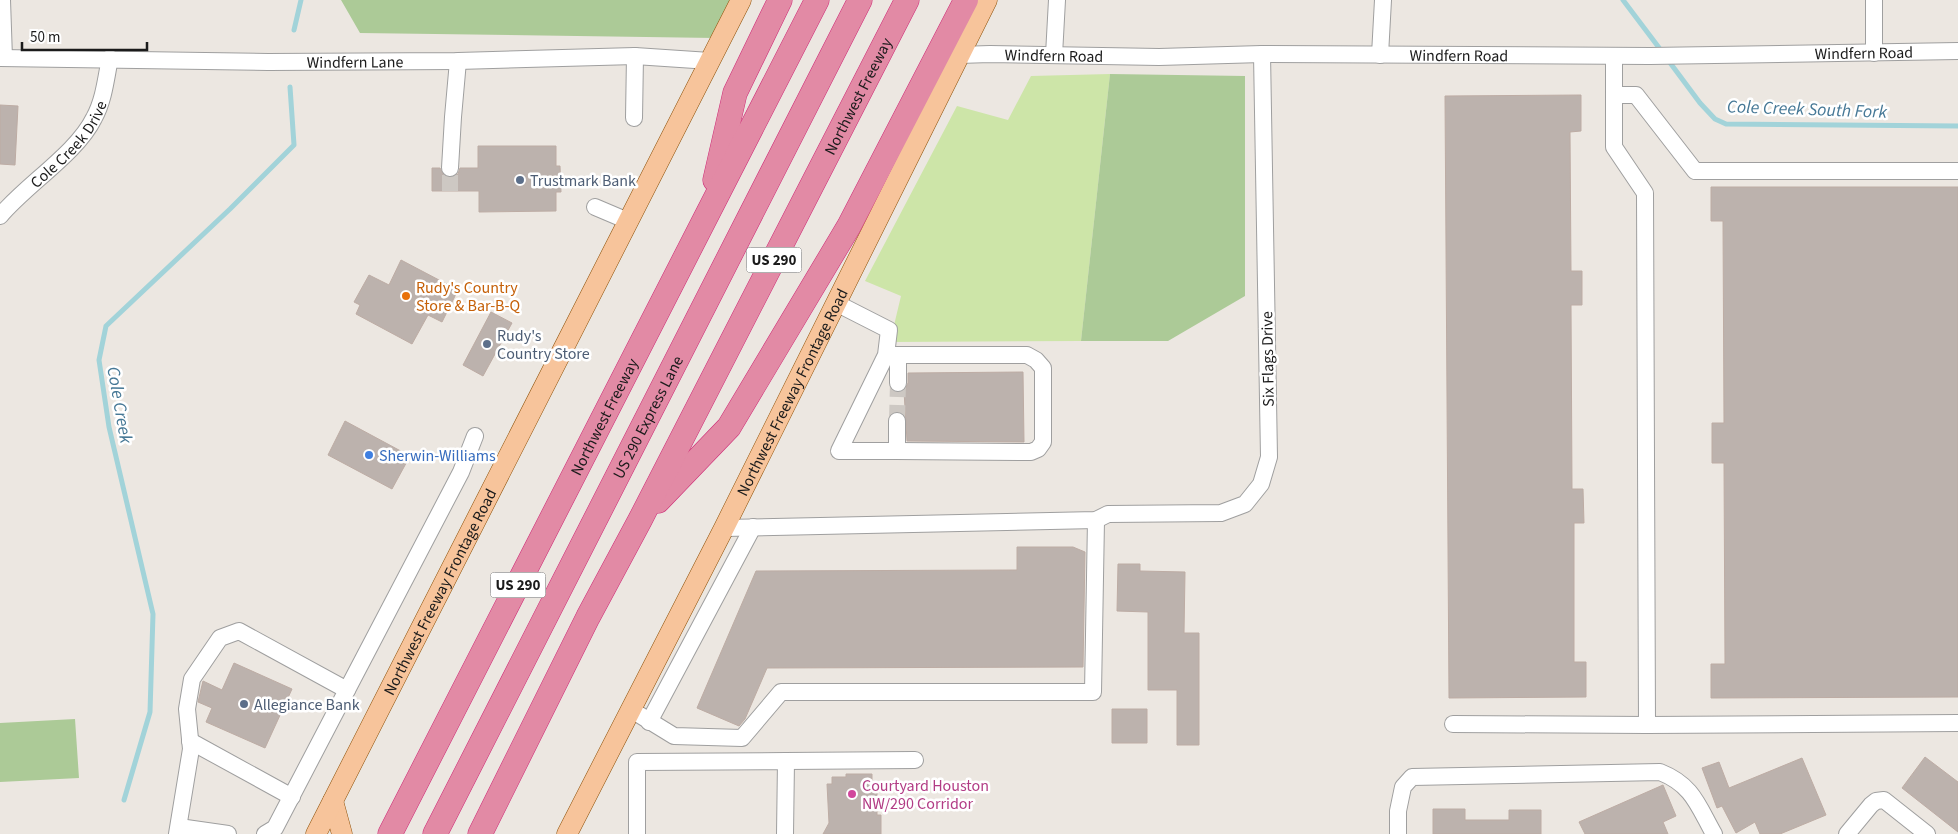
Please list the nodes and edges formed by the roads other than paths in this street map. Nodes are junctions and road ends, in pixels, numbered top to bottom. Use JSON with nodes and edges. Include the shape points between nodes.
{"nodes":[{"id":1,"x":2,"y":0,"type":"edge"},
{"id":2,"x":741,"y":0,"type":"edge"},
{"id":3,"x":780,"y":0,"type":"edge"},
{"id":4,"x":817,"y":0,"type":"edge"},
{"id":5,"x":860,"y":0,"type":"edge"},
{"id":6,"x":907,"y":0,"type":"edge"},
{"id":7,"x":966,"y":0,"type":"edge"},
{"id":8,"x":987,"y":0,"type":"edge"},
{"id":9,"x":1057,"y":0,"type":"edge"},
{"id":10,"x":1383,"y":0,"type":"edge"},
{"id":11,"x":1874,"y":0,"type":"edge"},
{"id":12,"x":1958,"y":52,"type":"edge"},
{"id":13,"x":1874,"y":53,"type":"junction"},
{"id":14,"x":1262,"y":54,"type":"junction"},
{"id":15,"x":959,"y":55,"type":"junction"},
{"id":16,"x":1054,"y":55,"type":"junction"},
{"id":17,"x":1380,"y":55,"type":"junction"},
{"id":18,"x":635,"y":56,"type":"junction"},
{"id":19,"x":1614,"y":56,"type":"junction"},
{"id":20,"x":2,"y":58,"type":"edge"},
{"id":21,"x":110,"y":58,"type":"junction"},
{"id":22,"x":458,"y":61,"type":"junction"},
{"id":23,"x":710,"y":61,"type":"junction"},
{"id":24,"x":1614,"y":95,"type":"junction"},
{"id":25,"x":634,"y":118,"type":"dead end"},
{"id":26,"x":450,"y":168,"type":"tunnel mouth"},
{"id":27,"x":1958,"y":171,"type":"edge"},
{"id":28,"x":595,"y":207,"type":"dead end"},
{"id":29,"x":707,"y":213,"type":"junction"},
{"id":30,"x":0,"y":216,"type":"edge"},
{"id":31,"x":628,"y":221,"type":"junction"},
{"id":32,"x":836,"y":303,"type":"junction"},
{"id":33,"x":892,"y":355,"type":"junction"},
{"id":34,"x":898,"y":383,"type":"tunnel mouth"},
{"id":35,"x":897,"y":421,"type":"tunnel mouth"},
{"id":36,"x":475,"y":436,"type":"dead end"},
{"id":37,"x":897,"y":451,"type":"junction"},
{"id":38,"x":640,"y":520,"type":"junction"},
{"id":39,"x":1096,"y":520,"type":"junction"},
{"id":40,"x":753,"y":527,"type":"junction"},
{"id":41,"x":724,"y":528,"type":"junction"},
{"id":42,"x":348,"y":690,"type":"junction"},
{"id":43,"x":630,"y":709,"type":"junction"},
{"id":44,"x":650,"y":722,"type":"junction"},
{"id":45,"x":1958,"y":723,"type":"edge"},
{"id":46,"x":1453,"y":724,"type":"dead end"},
{"id":47,"x":1647,"y":725,"type":"junction"},
{"id":48,"x":190,"y":741,"type":"junction"},
{"id":49,"x":915,"y":760,"type":"dead end"},
{"id":50,"x":786,"y":761,"type":"junction"},
{"id":51,"x":292,"y":797,"type":"junction"},
{"id":52,"x":332,"y":801,"type":"junction"},
{"id":53,"x":178,"y":830,"type":"edge"},
{"id":54,"x":228,"y":834,"type":"edge"},
{"id":55,"x":265,"y":834,"type":"edge"},
{"id":56,"x":316,"y":834,"type":"edge"},
{"id":57,"x":342,"y":834,"type":"edge"},
{"id":58,"x":390,"y":834,"type":"edge"},
{"id":59,"x":435,"y":834,"type":"edge"},
{"id":60,"x":480,"y":834,"type":"edge"},
{"id":61,"x":567,"y":834,"type":"edge"},
{"id":62,"x":637,"y":834,"type":"edge"},
{"id":63,"x":785,"y":834,"type":"edge"},
{"id":64,"x":1398,"y":834,"type":"edge"},
{"id":65,"x":1714,"y":834,"type":"edge"},
{"id":66,"x":1847,"y":834,"type":"edge"},
{"id":67,"x":1927,"y":834,"type":"edge"}],
"edges":[{"from":1,"to":20,"type":"street"},
{"from":2,"to":23,"type":"main road","name":"Northwest Freeway Frontage Road"},
{"from":3,"to":29,"type":"highway","via":[[735,93]]},
{"from":4,"to":29,"type":"highway","name":"Northwest Freeway","number":"US 290"},
{"from":5,"to":59,"type":"highway","name":"US 290 Express Lane"},
{"from":6,"to":38,"type":"highway","name":"Northwest Freeway","number":"US 290"},
{"from":7,"to":38,"type":"highway","via":[[848,226],[729,427]]},
{"from":8,"to":15,"type":"main road","name":"Northwest Freeway Frontage Road"},
{"from":9,"to":16,"type":"street"},
{"from":10,"to":17,"type":"street"},
{"from":11,"to":13,"type":"street"},
{"from":12,"to":13,"type":"street","name":"Windfern Road"},
{"from":13,"to":19,"type":"street","name":"Windfern Road"},
{"from":14,"to":16,"type":"street","name":"Windfern Road"},
{"from":14,"to":17,"type":"street","name":"Windfern Road"},
{"from":14,"to":39,"type":"street","name":"Six Flags Drive","via":[[1269,456],[1261,484],[1245,504],[1221,513],[1108,514]]},
{"from":15,"to":16,"type":"street","name":"Windfern Road"},
{"from":15,"to":32,"type":"main road","name":"Northwest Freeway Frontage Road"},
{"from":17,"to":19,"type":"street","name":"Windfern Road"},
{"from":18,"to":22,"type":"street","name":"Windfern Lane"},
{"from":18,"to":23,"type":"street","name":"Windfern Lane"},
{"from":18,"to":25,"type":"street"},
{"from":19,"to":24,"type":"street"},
{"from":20,"to":21,"type":"street","name":"Windfern Lane"},
{"from":21,"to":22,"type":"street","name":"Windfern Lane","via":[[268,62]]},
{"from":21,"to":30,"type":"street","name":"Cole Creek Drive","via":[[100,103],[86,132]]},
{"from":22,"to":26,"type":"street"},
{"from":23,"to":31,"type":"main road","name":"Northwest Freeway Frontage Road"},
{"from":24,"to":27,"type":"street","via":[[1636,94],[1695,171]]},
{"from":24,"to":47,"type":"street","via":[[1614,147],[1645,193]]},
{"from":28,"to":31,"type":"street"},
{"from":29,"to":58,"type":"highway","name":"Northwest Freeway","number":"US 290"},
{"from":31,"to":52,"type":"main road","name":"Northwest Freeway Frontage Road"},
{"from":32,"to":33,"type":"street","via":[[889,330]]},
{"from":32,"to":41,"type":"main road","name":"Northwest Freeway Frontage Road"},
{"from":33,"to":34,"type":"street"},
{"from":33,"to":37,"type":"street","via":[[839,451]]},
{"from":33,"to":37,"type":"street","via":[[1027,355],[1043,368],[1043,442],[1038,449],[1031,452]]},
{"from":35,"to":37,"type":"street"},
{"from":36,"to":42,"type":"street","via":[[462,472]]},
{"from":38,"to":60,"type":"highway","name":"Northwest Freeway","number":"US 290","via":[[588,616]]},
{"from":39,"to":40,"type":"street","name":"Six Flags Drive"},
{"from":39,"to":44,"type":"street","via":[[1093,692],[781,692],[742,738],[674,736]]},
{"from":40,"to":41,"type":"street","name":"Six Flags Drive"},
{"from":40,"to":44,"type":"street"},
{"from":41,"to":43,"type":"main road","name":"Northwest Freeway Frontage Road"},
{"from":42,"to":48,"type":"street","via":[[239,631],[220,638],[192,679],[187,709]]},
{"from":42,"to":51,"type":"street"},
{"from":43,"to":44,"type":"street"},
{"from":43,"to":61,"type":"main road","name":"Northwest Freeway Frontage Road"},
{"from":45,"to":47,"type":"street"},
{"from":46,"to":47,"type":"street"},
{"from":48,"to":51,"type":"street"},
{"from":48,"to":53,"type":"street"},
{"from":49,"to":50,"type":"street"},
{"from":50,"to":62,"type":"street","via":[[637,762]]},
{"from":50,"to":63,"type":"street"},
{"from":51,"to":55,"type":"street","via":[[275,828]]},
{"from":52,"to":56,"type":"main road","name":"Northwest Freeway Frontage Road"},
{"from":52,"to":57,"type":"main road"},
{"from":53,"to":54,"type":"street"},
{"from":64,"to":65,"type":"street","via":[[1402,787],[1412,778],[1660,772],[1674,777],[1689,789]]},
{"from":66,"to":67,"type":"street","via":[[1871,804],[1884,800]]}]}
